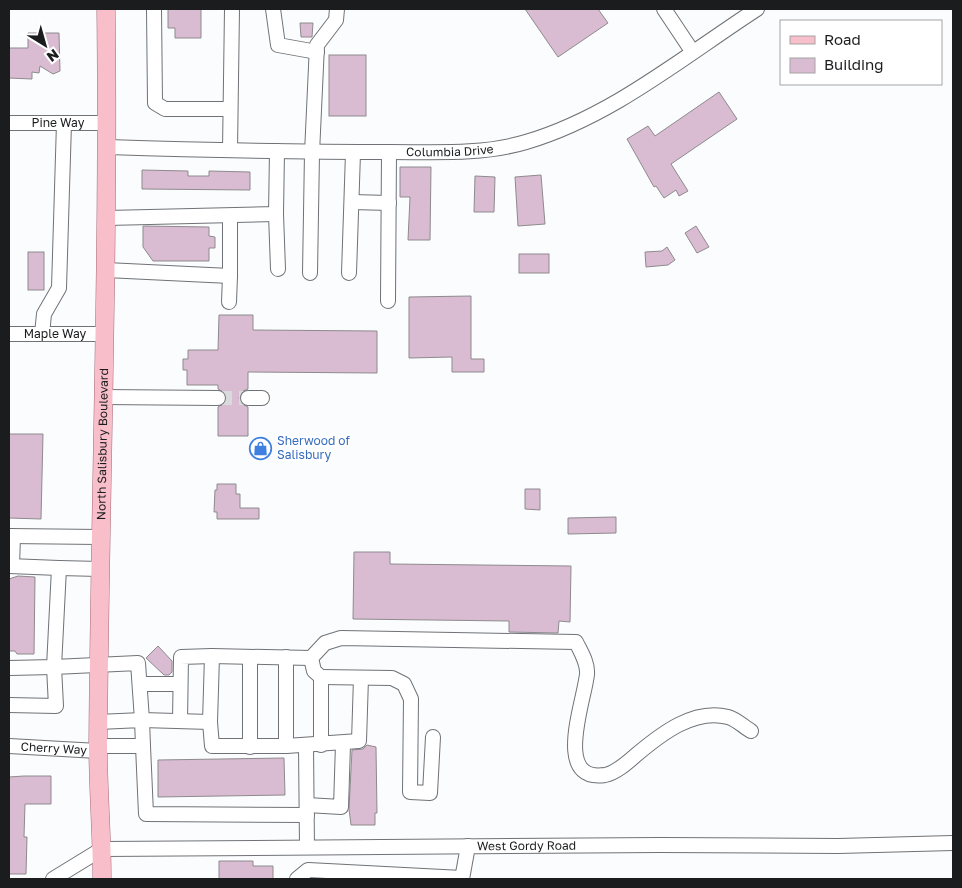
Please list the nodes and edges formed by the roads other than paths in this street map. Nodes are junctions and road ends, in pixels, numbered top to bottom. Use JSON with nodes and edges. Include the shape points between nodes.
{"nodes":[{"id":1,"x":106,"y":9,"type":"edge"},
{"id":2,"x":154,"y":9,"type":"edge"},
{"id":3,"x":232,"y":9,"type":"edge"},
{"id":4,"x":273,"y":9,"type":"edge"},
{"id":5,"x":337,"y":9,"type":"edge"},
{"id":6,"x":664,"y":9,"type":"edge"},
{"id":7,"x":757,"y":9,"type":"edge"},
{"id":8,"x":692,"y":51,"type":"junction"},
{"id":9,"x":317,"y":52,"type":"junction"},
{"id":10,"x":230,"y":109,"type":"junction"},
{"id":11,"x":9,"y":123,"type":"edge"},
{"id":12,"x":64,"y":123,"type":"junction"},
{"id":13,"x":108,"y":123,"type":"junction"},
{"id":14,"x":108,"y":148,"type":"junction"},
{"id":15,"x":230,"y":150,"type":"junction"},
{"id":16,"x":277,"y":151,"type":"junction"},
{"id":17,"x":312,"y":152,"type":"junction"},
{"id":18,"x":353,"y":152,"type":"junction"},
{"id":19,"x":389,"y":152,"type":"junction"},
{"id":20,"x":352,"y":202,"type":"junction"},
{"id":21,"x":389,"y":203,"type":"junction"},
{"id":22,"x":276,"y":214,"type":"junction"},
{"id":23,"x":230,"y":216,"type":"junction"},
{"id":24,"x":107,"y":218,"type":"junction"},
{"id":25,"x":278,"y":269,"type":"dead end"},
{"id":26,"x":106,"y":270,"type":"junction"},
{"id":27,"x":310,"y":273,"type":"dead end"},
{"id":28,"x":349,"y":273,"type":"dead end"},
{"id":29,"x":230,"y":276,"type":"junction"},
{"id":30,"x":388,"y":301,"type":"dead end"},
{"id":31,"x":229,"y":302,"type":"dead end"},
{"id":32,"x":9,"y":334,"type":"edge"},
{"id":33,"x":42,"y":334,"type":"junction"},
{"id":34,"x":103,"y":334,"type":"junction"},
{"id":35,"x":103,"y":397,"type":"junction"},
{"id":36,"x":218,"y":398,"type":"tunnel mouth"},
{"id":37,"x":11,"y":536,"type":"edge"},
{"id":38,"x":100,"y":537,"type":"junction"},
{"id":39,"x":10,"y":566,"type":"edge"},
{"id":40,"x":59,"y":568,"type":"junction"},
{"id":41,"x":100,"y":569,"type":"junction"},
{"id":42,"x":212,"y":656,"type":"junction"},
{"id":43,"x":250,"y":657,"type":"junction"},
{"id":44,"x":286,"y":657,"type":"junction"},
{"id":45,"x":311,"y":658,"type":"junction"},
{"id":46,"x":99,"y":663,"type":"junction"},
{"id":47,"x":54,"y":667,"type":"junction"},
{"id":48,"x":9,"y":668,"type":"edge"},
{"id":49,"x":320,"y":677,"type":"junction"},
{"id":50,"x":361,"y":678,"type":"junction"},
{"id":51,"x":141,"y":684,"type":"junction"},
{"id":52,"x":180,"y":684,"type":"junction"},
{"id":53,"x":9,"y":706,"type":"edge"},
{"id":54,"x":142,"y":720,"type":"junction"},
{"id":55,"x":180,"y":721,"type":"junction"},
{"id":56,"x":98,"y":722,"type":"junction"},
{"id":57,"x":210,"y":722,"type":"junction"},
{"id":58,"x":751,"y":731,"type":"dead end"},
{"id":59,"x":433,"y":737,"type":"dead end"},
{"id":60,"x":321,"y":744,"type":"junction"},
{"id":61,"x":343,"y":744,"type":"junction"},
{"id":62,"x":9,"y":746,"type":"edge"},
{"id":63,"x":142,"y":746,"type":"junction"},
{"id":64,"x":286,"y":746,"type":"junction"},
{"id":65,"x":306,"y":746,"type":"junction"},
{"id":66,"x":250,"y":747,"type":"junction"},
{"id":67,"x":98,"y":748,"type":"junction"},
{"id":68,"x":307,"y":810,"type":"junction"},
{"id":69,"x":953,"y":843,"type":"edge"},
{"id":70,"x":468,"y":846,"type":"junction"},
{"id":71,"x":307,"y":847,"type":"junction"},
{"id":72,"x":102,"y":849,"type":"junction"},
{"id":73,"x":53,"y":879,"type":"edge"},
{"id":74,"x":102,"y":879,"type":"edge"},
{"id":75,"x":298,"y":879,"type":"edge"},
{"id":76,"x":462,"y":879,"type":"edge"}],
"edges":[{"from":1,"to":13,"type":"main road","name":"North Salisbury Boulevard"},
{"from":2,"to":10,"type":"street","via":[[154,103],[165,109]]},
{"from":3,"to":10,"type":"street"},
{"from":4,"to":9,"type":"street","via":[[278,45]]},
{"from":5,"to":9,"type":"street","via":[[336,20],[318,45]]},
{"from":6,"to":8,"type":"street"},
{"from":7,"to":8,"type":"street","name":"Columbia Drive"},
{"from":8,"to":19,"type":"street","name":"Columbia Drive","via":[[621,98],[558,131],[525,142],[491,149]]},
{"from":9,"to":17,"type":"street"},
{"from":10,"to":15,"type":"street"},
{"from":11,"to":12,"type":"street","name":"Pine Way"},
{"from":12,"to":13,"type":"street","name":"Pine Way"},
{"from":12,"to":33,"type":"street","via":[[59,288],[44,314]]},
{"from":13,"to":14,"type":"main road","name":"North Salisbury Boulevard"},
{"from":14,"to":15,"type":"street","name":"Columbia Drive"},
{"from":14,"to":24,"type":"main road","name":"North Salisbury Boulevard"},
{"from":15,"to":16,"type":"street","name":"Columbia Drive"},
{"from":16,"to":17,"type":"street","name":"Columbia Drive"},
{"from":16,"to":22,"type":"street"},
{"from":17,"to":18,"type":"street","name":"Columbia Drive"},
{"from":17,"to":27,"type":"street"},
{"from":18,"to":19,"type":"street","name":"Columbia Drive"},
{"from":18,"to":20,"type":"street"},
{"from":19,"to":21,"type":"street"},
{"from":20,"to":21,"type":"street"},
{"from":20,"to":28,"type":"street"},
{"from":21,"to":30,"type":"street"},
{"from":22,"to":23,"type":"street"},
{"from":22,"to":25,"type":"street"},
{"from":23,"to":24,"type":"street"},
{"from":23,"to":29,"type":"street"},
{"from":24,"to":26,"type":"main road","name":"North Salisbury Boulevard"},
{"from":26,"to":29,"type":"street"},
{"from":26,"to":34,"type":"main road","name":"North Salisbury Boulevard"},
{"from":29,"to":31,"type":"street"},
{"from":32,"to":33,"type":"street","name":"Maple Way"},
{"from":33,"to":34,"type":"street","name":"Maple Way"},
{"from":34,"to":35,"type":"main road","name":"North Salisbury Boulevard"},
{"from":35,"to":36,"type":"street"},
{"from":35,"to":38,"type":"main road","name":"North Salisbury Boulevard"},
{"from":37,"to":38,"type":"street"},
{"from":37,"to":39,"type":"street"},
{"from":38,"to":41,"type":"main road","name":"North Salisbury Boulevard"},
{"from":39,"to":40,"type":"street"},
{"from":40,"to":41,"type":"street"},
{"from":40,"to":47,"type":"street"},
{"from":41,"to":46,"type":"main road","name":"North Salisbury Boulevard"},
{"from":42,"to":43,"type":"street"},
{"from":42,"to":52,"type":"street","via":[[181,658]]},
{"from":42,"to":57,"type":"street"},
{"from":43,"to":44,"type":"street"},
{"from":43,"to":66,"type":"street"},
{"from":44,"to":45,"type":"street"},
{"from":44,"to":64,"type":"street"},
{"from":45,"to":49,"type":"street","via":[[314,671]]},
{"from":45,"to":58,"type":"street","via":[[325,642],[341,638],[576,642],[584,656],[587,673],[574,750],[580,766],[593,775],[607,775],[677,725],[697,718],[729,717]]},
{"from":46,"to":47,"type":"street"},
{"from":46,"to":51,"type":"street","via":[[138,663]]},
{"from":46,"to":56,"type":"main road","name":"North Salisbury Boulevard"},
{"from":47,"to":48,"type":"street"},
{"from":47,"to":53,"type":"street","via":[[56,706]]},
{"from":49,"to":50,"type":"street"},
{"from":49,"to":60,"type":"street"},
{"from":50,"to":59,"type":"street","via":[[392,678],[404,684],[411,699],[410,792],[430,793]]},
{"from":50,"to":61,"type":"street","via":[[359,741]]},
{"from":51,"to":52,"type":"street"},
{"from":51,"to":54,"type":"street"},
{"from":52,"to":55,"type":"street"},
{"from":54,"to":55,"type":"street"},
{"from":54,"to":56,"type":"street"},
{"from":54,"to":63,"type":"street"},
{"from":55,"to":57,"type":"street"},
{"from":56,"to":67,"type":"main road","name":"North Salisbury Boulevard"},
{"from":57,"to":66,"type":"street","via":[[212,746]]},
{"from":60,"to":61,"type":"street"},
{"from":60,"to":65,"type":"street"},
{"from":61,"to":68,"type":"street","via":[[341,807]]},
{"from":62,"to":67,"type":"street","name":"Cherry Way"},
{"from":63,"to":67,"type":"street","name":"Cherry Way"},
{"from":63,"to":68,"type":"street","via":[[146,814]]},
{"from":64,"to":65,"type":"street"},
{"from":64,"to":66,"type":"street"},
{"from":65,"to":68,"type":"street"},
{"from":67,"to":72,"type":"main road","name":"North Salisbury Boulevard"},
{"from":68,"to":71,"type":"street"},
{"from":69,"to":70,"type":"street","name":"West Gordy Road"},
{"from":70,"to":71,"type":"street","name":"West Gordy Road"},
{"from":70,"to":76,"type":"street"},
{"from":71,"to":72,"type":"street","name":"West Gordy Road"},
{"from":72,"to":73,"type":"street"},
{"from":72,"to":74,"type":"main road","name":"North Salisbury Boulevard"},
{"from":75,"to":76,"type":"street","via":[[308,870]]}]}
